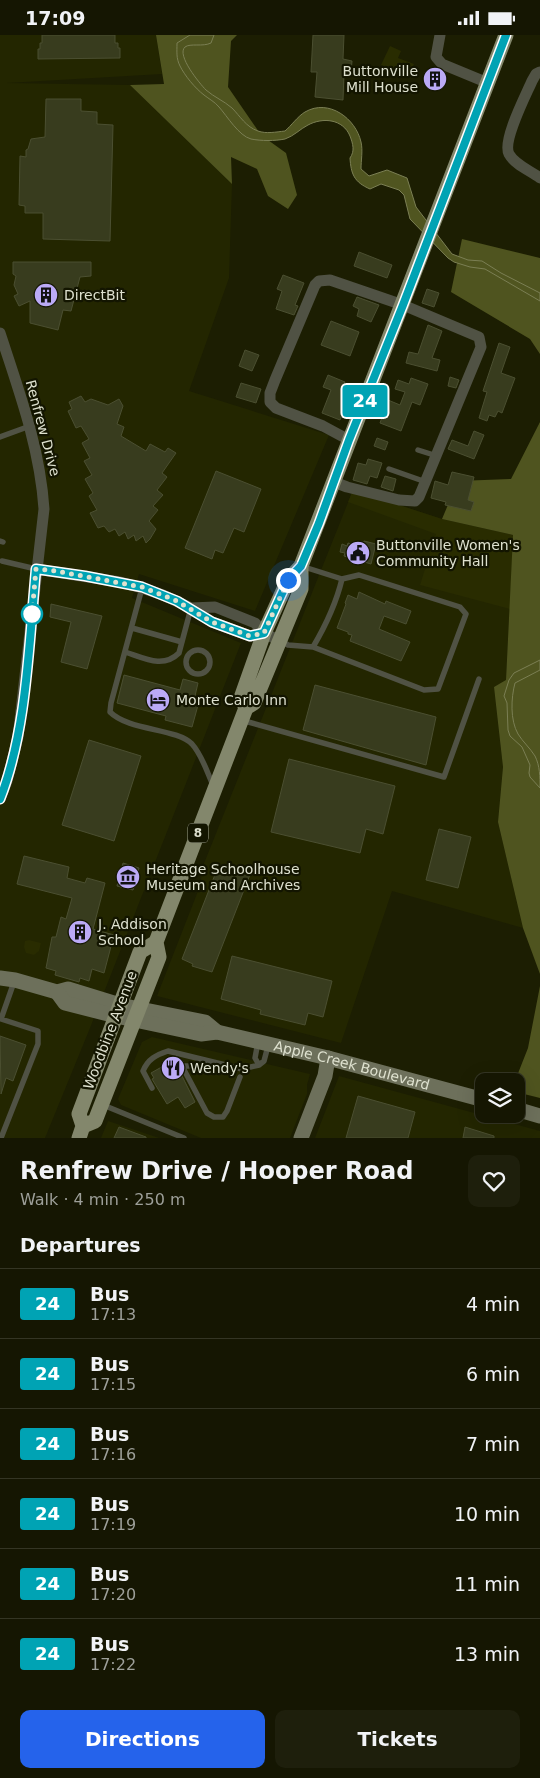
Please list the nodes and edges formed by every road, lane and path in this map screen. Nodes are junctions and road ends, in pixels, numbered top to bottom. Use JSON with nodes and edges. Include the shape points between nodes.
{"nodes":[{"id":1,"x":440,"y":35,"type":"edge"},
{"id":2,"x":506,"y":35,"type":"edge"},
{"id":3,"x":540,"y":72,"type":"edge"},
{"id":4,"x":488,"y":83,"type":"junction"},
{"id":5,"x":540,"y":178,"type":"edge"},
{"id":6,"x":403,"y":305,"type":"junction"},
{"id":7,"x":0,"y":333,"type":"edge"},
{"id":8,"x":30,"y":426,"type":"junction"},
{"id":9,"x":0,"y":437,"type":"edge"},
{"id":10,"x":349,"y":440,"type":"junction"},
{"id":11,"x":418,"y":450,"type":"dead end"},
{"id":12,"x":437,"y":456,"type":"junction"},
{"id":13,"x":388,"y":469,"type":"dead end"},
{"id":14,"x":334,"y":482,"type":"junction"},
{"id":15,"x":426,"y":482,"type":"junction"},
{"id":16,"x":2,"y":561,"type":"dead end"},
{"id":17,"x":301,"y":566,"type":"junction"},
{"id":18,"x":36,"y":569,"type":"junction"},
{"id":19,"x":342,"y":579,"type":"junction"},
{"id":20,"x":142,"y":587,"type":"junction"},
{"id":21,"x":191,"y":609,"type":"junction"},
{"id":22,"x":132,"y":628,"type":"junction"},
{"id":23,"x":264,"y":633,"type":"junction"},
{"id":24,"x":280,"y":641,"type":"junction"},
{"id":25,"x":181,"y":645,"type":"junction"},
{"id":26,"x":313,"y":647,"type":"junction"},
{"id":27,"x":125,"y":652,"type":"junction"},
{"id":28,"x":190,"y":653,"type":"junction"},
{"id":29,"x":479,"y":679,"type":"dead end"},
{"id":30,"x":243,"y":714,"type":"junction"},
{"id":31,"x":215,"y":789,"type":"junction"},
{"id":32,"x":0,"y":799,"type":"edge"},
{"id":33,"x":156,"y":942,"type":"junction"},
{"id":34,"x":8,"y":979,"type":"edge"},
{"id":35,"x":118,"y":1010,"type":"junction"},
{"id":36,"x":137,"y":1014,"type":"junction"},
{"id":37,"x":263,"y":1043,"type":"junction"},
{"id":38,"x":328,"y":1058,"type":"junction"},
{"id":39,"x":259,"y":1065,"type":"junction"},
{"id":40,"x":198,"y":1066,"type":"dead end"},
{"id":41,"x":240,"y":1077,"type":"dead end"},
{"id":42,"x":152,"y":1087,"type":"dead end"},
{"id":43,"x":475,"y":1098,"type":"edge"},
{"id":44,"x":102,"y":1104,"type":"junction"},
{"id":45,"x":525,"y":1111,"type":"edge"},
{"id":46,"x":540,"y":1115,"type":"edge"},
{"id":47,"x":81,"y":1132,"type":"edge"},
{"id":48,"x":1,"y":1138,"type":"edge"},
{"id":49,"x":184,"y":1138,"type":"edge"},
{"id":50,"x":301,"y":1138,"type":"edge"}],
"edges":[{"from":1,"to":4,"type":"street","via":[[436,57],[442,64]]},
{"from":2,"to":4,"type":"main road","name":"Woodbine Avenue","number":"8"},
{"from":3,"to":5,"type":"street","via":[[532,81],[510,134],[508,150],[514,160]]},
{"from":4,"to":6,"type":"main road","name":"Woodbine Avenue","number":"8"},
{"from":6,"to":10,"type":"main road","name":"Woodbine Avenue","number":"8"},
{"from":6,"to":10,"type":"street","via":[[330,280],[318,281],[275,380],[270,402],[276,408]]},
{"from":6,"to":12,"type":"street","via":[[480,337],[482,347]]},
{"from":7,"to":8,"type":"street","name":"Renfrew Drive"},
{"from":8,"to":9,"type":"lane"},
{"from":8,"to":18,"type":"street","name":"Renfrew Drive","via":[[38,457],[44,509]]},
{"from":10,"to":14,"type":"main road","name":"Woodbine Avenue","number":"8"},
{"from":11,"to":12,"type":"lane"},
{"from":12,"to":15,"type":"street"},
{"from":13,"to":15,"type":"lane"},
{"from":14,"to":15,"type":"street","via":[[408,501],[419,497]]},
{"from":14,"to":17,"type":"main road","name":"Woodbine Avenue","number":"8"},
{"from":16,"to":18,"type":"lane"},
{"from":17,"to":19,"type":"lane"},
{"from":17,"to":23,"type":"main road","name":"Woodbine Avenue","number":"8","via":[[288,580]]},
{"from":17,"to":24,"type":"main road","name":"Woodbine Avenue","number":"8","via":[[300,589]]},
{"from":18,"to":20,"type":"street"},
{"from":18,"to":32,"type":"street","name":"Renfrew Drive","via":[[18,737]]},
{"from":19,"to":26,"type":"lane","via":[[336,602]]},
{"from":19,"to":26,"type":"lane","via":[[359,575],[460,607],[466,614],[438,689],[424,690]]},
{"from":20,"to":21,"type":"street"},
{"from":20,"to":22,"type":"lane"},
{"from":21,"to":23,"type":"street","via":[[215,607],[255,623]]},
{"from":21,"to":25,"type":"lane"},
{"from":22,"to":25,"type":"lane"},
{"from":22,"to":27,"type":"lane"},
{"from":23,"to":24,"type":"street"},
{"from":23,"to":30,"type":"main road","name":"Woodbine Avenue","number":"8","via":[[241,698]]},
{"from":24,"to":26,"type":"lane","via":[[288,645]]},
{"from":24,"to":30,"type":"main road","name":"Woodbine Avenue","number":"8","via":[[254,703]]},
{"from":25,"to":27,"type":"lane","via":[[179,653],[166,661]]},
{"from":25,"to":28,"type":"lane"},
{"from":27,"to":31,"type":"lane","via":[[110,712],[126,722],[186,739],[198,753]]},
{"from":28,"to":28,"type":"lane","via":[[197,650],[207,654],[210,661],[206,671],[191,671],[186,660]]},
{"from":29,"to":30,"type":"lane","via":[[444,777]]},
{"from":30,"to":31,"type":"main road","name":"Woodbine Avenue","number":"8"},
{"from":31,"to":33,"type":"main road","name":"Woodbine Avenue","number":"8"},
{"from":33,"to":35,"type":"main road","name":"Woodbine Avenue","number":"8","via":[[140,952]]},
{"from":33,"to":36,"type":"main road","name":"Woodbine Avenue","number":"8","via":[[159,957]]},
{"from":34,"to":35,"type":"main road","name":"Apple Creek Boulevard","via":[[57,992],[68,989]]},
{"from":34,"to":48,"type":"lane","via":[[2,1019],[38,1031],[38,1044]]},
{"from":35,"to":36,"type":"main road","name":"Apple Creek Boulevard"},
{"from":35,"to":47,"type":"main road","name":"Woodbine Avenue","number":"8","via":[[78,1114]]},
{"from":36,"to":37,"type":"main road","name":"Apple Creek Boulevard","via":[[201,1034],[217,1032]]},
{"from":36,"to":44,"type":"main road","name":"Woodbine Avenue","number":"8"},
{"from":37,"to":38,"type":"main road","name":"Apple Creek Boulevard"},
{"from":37,"to":39,"type":"lane","via":[[264,1061]]},
{"from":37,"to":39,"type":"lane","via":[[255,1058]]},
{"from":38,"to":43,"type":"main road","name":"Apple Creek Boulevard"},
{"from":38,"to":50,"type":"main road","via":[[324,1078]]},
{"from":39,"to":42,"type":"lane","via":[[242,1069],[168,1051],[157,1054],[146,1063],[143,1071]]},
{"from":40,"to":41,"type":"lane","via":[[182,1066],[207,1113],[214,1117],[223,1117],[227,1111]]},
{"from":44,"to":47,"type":"main road","name":"Woodbine Avenue","number":"8","via":[[95,1121]]},
{"from":44,"to":49,"type":"lane"},
{"from":45,"to":46,"type":"main road"}]}
